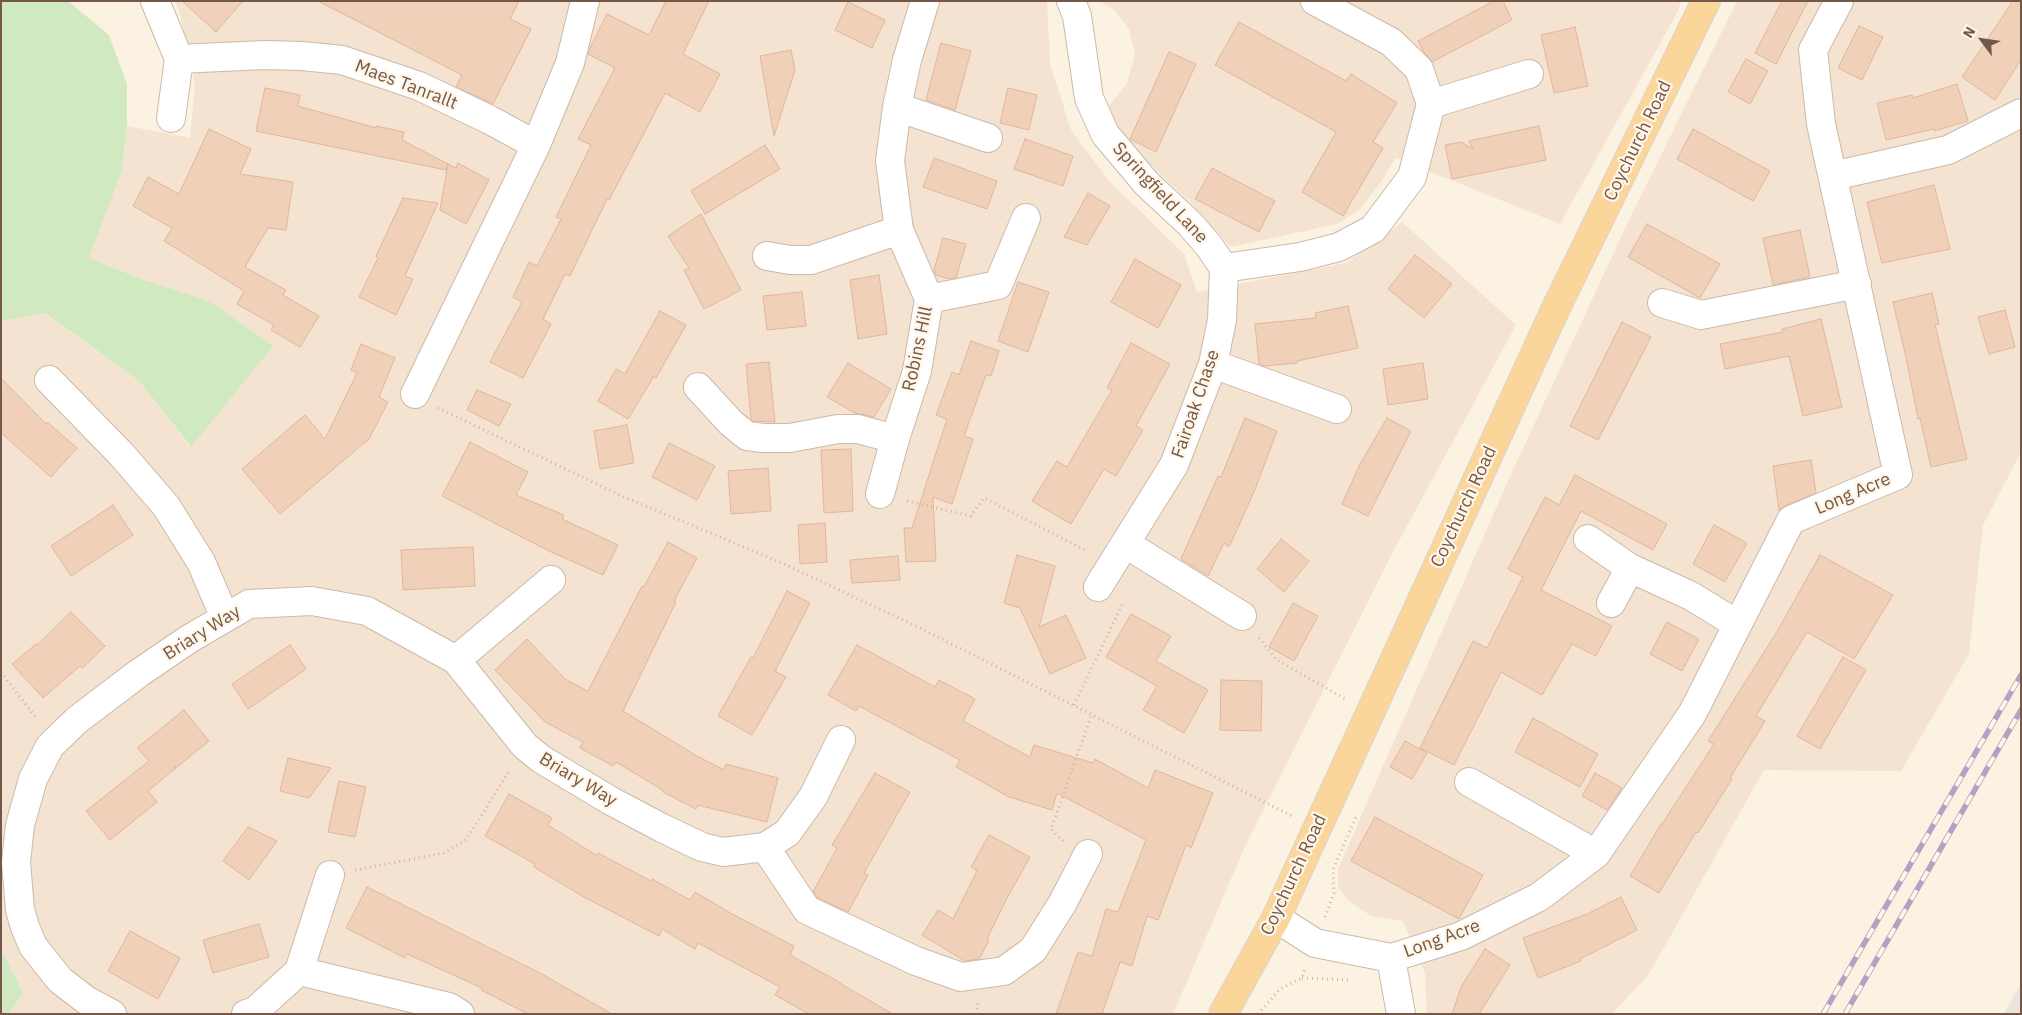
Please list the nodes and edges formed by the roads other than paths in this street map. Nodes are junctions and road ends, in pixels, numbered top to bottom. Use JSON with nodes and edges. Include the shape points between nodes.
{"nodes":[{"id":1,"x":155,"y":1,"type":"edge"},
{"id":2,"x":585,"y":1,"type":"edge"},
{"id":3,"x":925,"y":1,"type":"edge"},
{"id":4,"x":1071,"y":1,"type":"edge"},
{"id":5,"x":1315,"y":1,"type":"edge"},
{"id":6,"x":1706,"y":1,"type":"edge"},
{"id":7,"x":1839,"y":1,"type":"edge"},
{"id":8,"x":179,"y":60,"type":"junction"},
{"id":9,"x":1529,"y":74,"type":"dead end"},
{"id":10,"x":1431,"y":104,"type":"junction"},
{"id":11,"x":897,"y":107,"type":"junction"},
{"id":12,"x":2021,"y":113,"type":"edge"},
{"id":13,"x":171,"y":118,"type":"dead end"},
{"id":14,"x":988,"y":138,"type":"dead end"},
{"id":15,"x":536,"y":145,"type":"junction"},
{"id":16,"x":1833,"y":176,"type":"junction"},
{"id":17,"x":1026,"y":218,"type":"dead end"},
{"id":18,"x":899,"y":230,"type":"junction"},
{"id":19,"x":767,"y":256,"type":"dead end"},
{"id":20,"x":1224,"y":268,"type":"junction"},
{"id":21,"x":1857,"y":284,"type":"junction"},
{"id":22,"x":929,"y":299,"type":"junction"},
{"id":23,"x":1662,"y":303,"type":"dead end"},
{"id":24,"x":1213,"y":364,"type":"junction"},
{"id":25,"x":49,"y":380,"type":"dead end"},
{"id":26,"x":698,"y":387,"type":"dead end"},
{"id":27,"x":415,"y":394,"type":"road end"},
{"id":28,"x":1337,"y":409,"type":"dead end"},
{"id":29,"x":895,"y":439,"type":"junction"},
{"id":30,"x":880,"y":494,"type":"road end"},
{"id":31,"x":1588,"y":539,"type":"dead end"},
{"id":32,"x":1119,"y":554,"type":"junction"},
{"id":33,"x":1630,"y":568,"type":"junction"},
{"id":34,"x":551,"y":580,"type":"dead end"},
{"id":35,"x":1098,"y":587,"type":"road end"},
{"id":36,"x":1611,"y":603,"type":"dead end"},
{"id":37,"x":1242,"y":616,"type":"road end"},
{"id":38,"x":225,"y":618,"type":"junction"},
{"id":39,"x":1737,"y":624,"type":"junction"},
{"id":40,"x":456,"y":660,"type":"junction"},
{"id":41,"x":841,"y":740,"type":"dead end"},
{"id":42,"x":1469,"y":782,"type":"dead end"},
{"id":43,"x":765,"y":847,"type":"junction"},
{"id":44,"x":1088,"y":854,"type":"road end"},
{"id":45,"x":1596,"y":854,"type":"junction"},
{"id":46,"x":330,"y":874,"type":"road end"},
{"id":47,"x":11,"y":913,"type":"edge"},
{"id":48,"x":1276,"y":918,"type":"junction"},
{"id":49,"x":1391,"y":958,"type":"junction"},
{"id":50,"x":299,"y":972,"type":"junction"},
{"id":51,"x":112,"y":1014,"type":"edge"},
{"id":52,"x":246,"y":1014,"type":"edge"},
{"id":53,"x":460,"y":1014,"type":"edge"},
{"id":54,"x":1223,"y":1014,"type":"edge"},
{"id":55,"x":1401,"y":1014,"type":"edge"}],
"edges":[{"from":1,"to":8,"type":"street"},
{"from":2,"to":15,"type":"street","via":[[570,63]]},
{"from":3,"to":11,"type":"street","name":"Robins Hill"},
{"from":4,"to":20,"type":"street","name":"Springfield Lane","via":[[1089,98],[1105,134],[1148,184],[1190,224]]},
{"from":5,"to":10,"type":"street","via":[[1391,42],[1418,69]]},
{"from":6,"to":48,"type":"main road","name":"Coychurch Road","via":[[1555,310]]},
{"from":7,"to":16,"type":"street","name":"Long Acre","via":[[1813,50],[1821,124]]},
{"from":8,"to":13,"type":"street"},
{"from":8,"to":15,"type":"street","name":"Maes Tanrallt","via":[[264,55],[342,60],[419,86]]},
{"from":9,"to":10,"type":"street"},
{"from":10,"to":20,"type":"street","via":[[1412,177],[1373,229],[1339,247],[1300,257]]},
{"from":11,"to":14,"type":"street"},
{"from":11,"to":18,"type":"street","name":"Robins Hill","via":[[890,161]]},
{"from":12,"to":16,"type":"street","via":[[1948,150]]},
{"from":15,"to":27,"type":"street"},
{"from":16,"to":21,"type":"street","name":"Long Acre"},
{"from":17,"to":22,"type":"street","via":[[998,286]]},
{"from":18,"to":19,"type":"street","via":[[811,260]]},
{"from":18,"to":22,"type":"street","name":"Robins Hill"},
{"from":20,"to":24,"type":"street","name":"Fairoak Chase","via":[[1222,320]]},
{"from":21,"to":23,"type":"street","via":[[1701,315]]},
{"from":21,"to":39,"type":"street","name":"Long Acre","via":[[1898,475],[1791,520]]},
{"from":22,"to":29,"type":"street","name":"Robins Hill","via":[[917,371]]},
{"from":24,"to":28,"type":"street"},
{"from":24,"to":32,"type":"street","name":"Fairoak Chase","via":[[1174,465]]},
{"from":25,"to":38,"type":"street","via":[[166,506],[201,562]]},
{"from":26,"to":29,"type":"street","via":[[747,436],[790,438],[838,429],[858,429]]},
{"from":29,"to":30,"type":"street","name":"Robins Hill"},
{"from":31,"to":33,"type":"street"},
{"from":32,"to":35,"type":"street","name":"Fairoak Chase"},
{"from":32,"to":37,"type":"street"},
{"from":33,"to":36,"type":"street"},
{"from":33,"to":39,"type":"street","via":[[1691,596]]},
{"from":34,"to":40,"type":"street"},
{"from":38,"to":40,"type":"street","name":"Briary Way","via":[[248,604],[312,601],[349,607],[367,611]]},
{"from":38,"to":47,"type":"street","name":"Briary Way","via":[[104,698],[54,742],[34,779],[20,825]]},
{"from":39,"to":45,"type":"street","name":"Long Acre","via":[[1692,714]]},
{"from":40,"to":43,"type":"street","name":"Briary Way","via":[[524,746],[541,759],[611,801],[702,847],[723,852]]},
{"from":41,"to":43,"type":"street","via":[[813,797],[787,833]]},
{"from":42,"to":45,"type":"street"},
{"from":43,"to":44,"type":"street","via":[[808,910],[916,961],[961,977],[1004,971],[1034,950]]},
{"from":45,"to":49,"type":"street","name":"Long Acre","via":[[1539,897],[1461,936]]},
{"from":46,"to":50,"type":"street"},
{"from":47,"to":51,"type":"street","name":"Briary Way","via":[[60,980],[86,1000]]},
{"from":48,"to":49,"type":"street","name":"Long Acre","via":[[1315,943]]},
{"from":48,"to":54,"type":"main road","name":"Coychurch Road"},
{"from":49,"to":55,"type":"street"},
{"from":50,"to":52,"type":"street","via":[[255,1011]]},
{"from":50,"to":53,"type":"street","via":[[449,1008]]}]}
